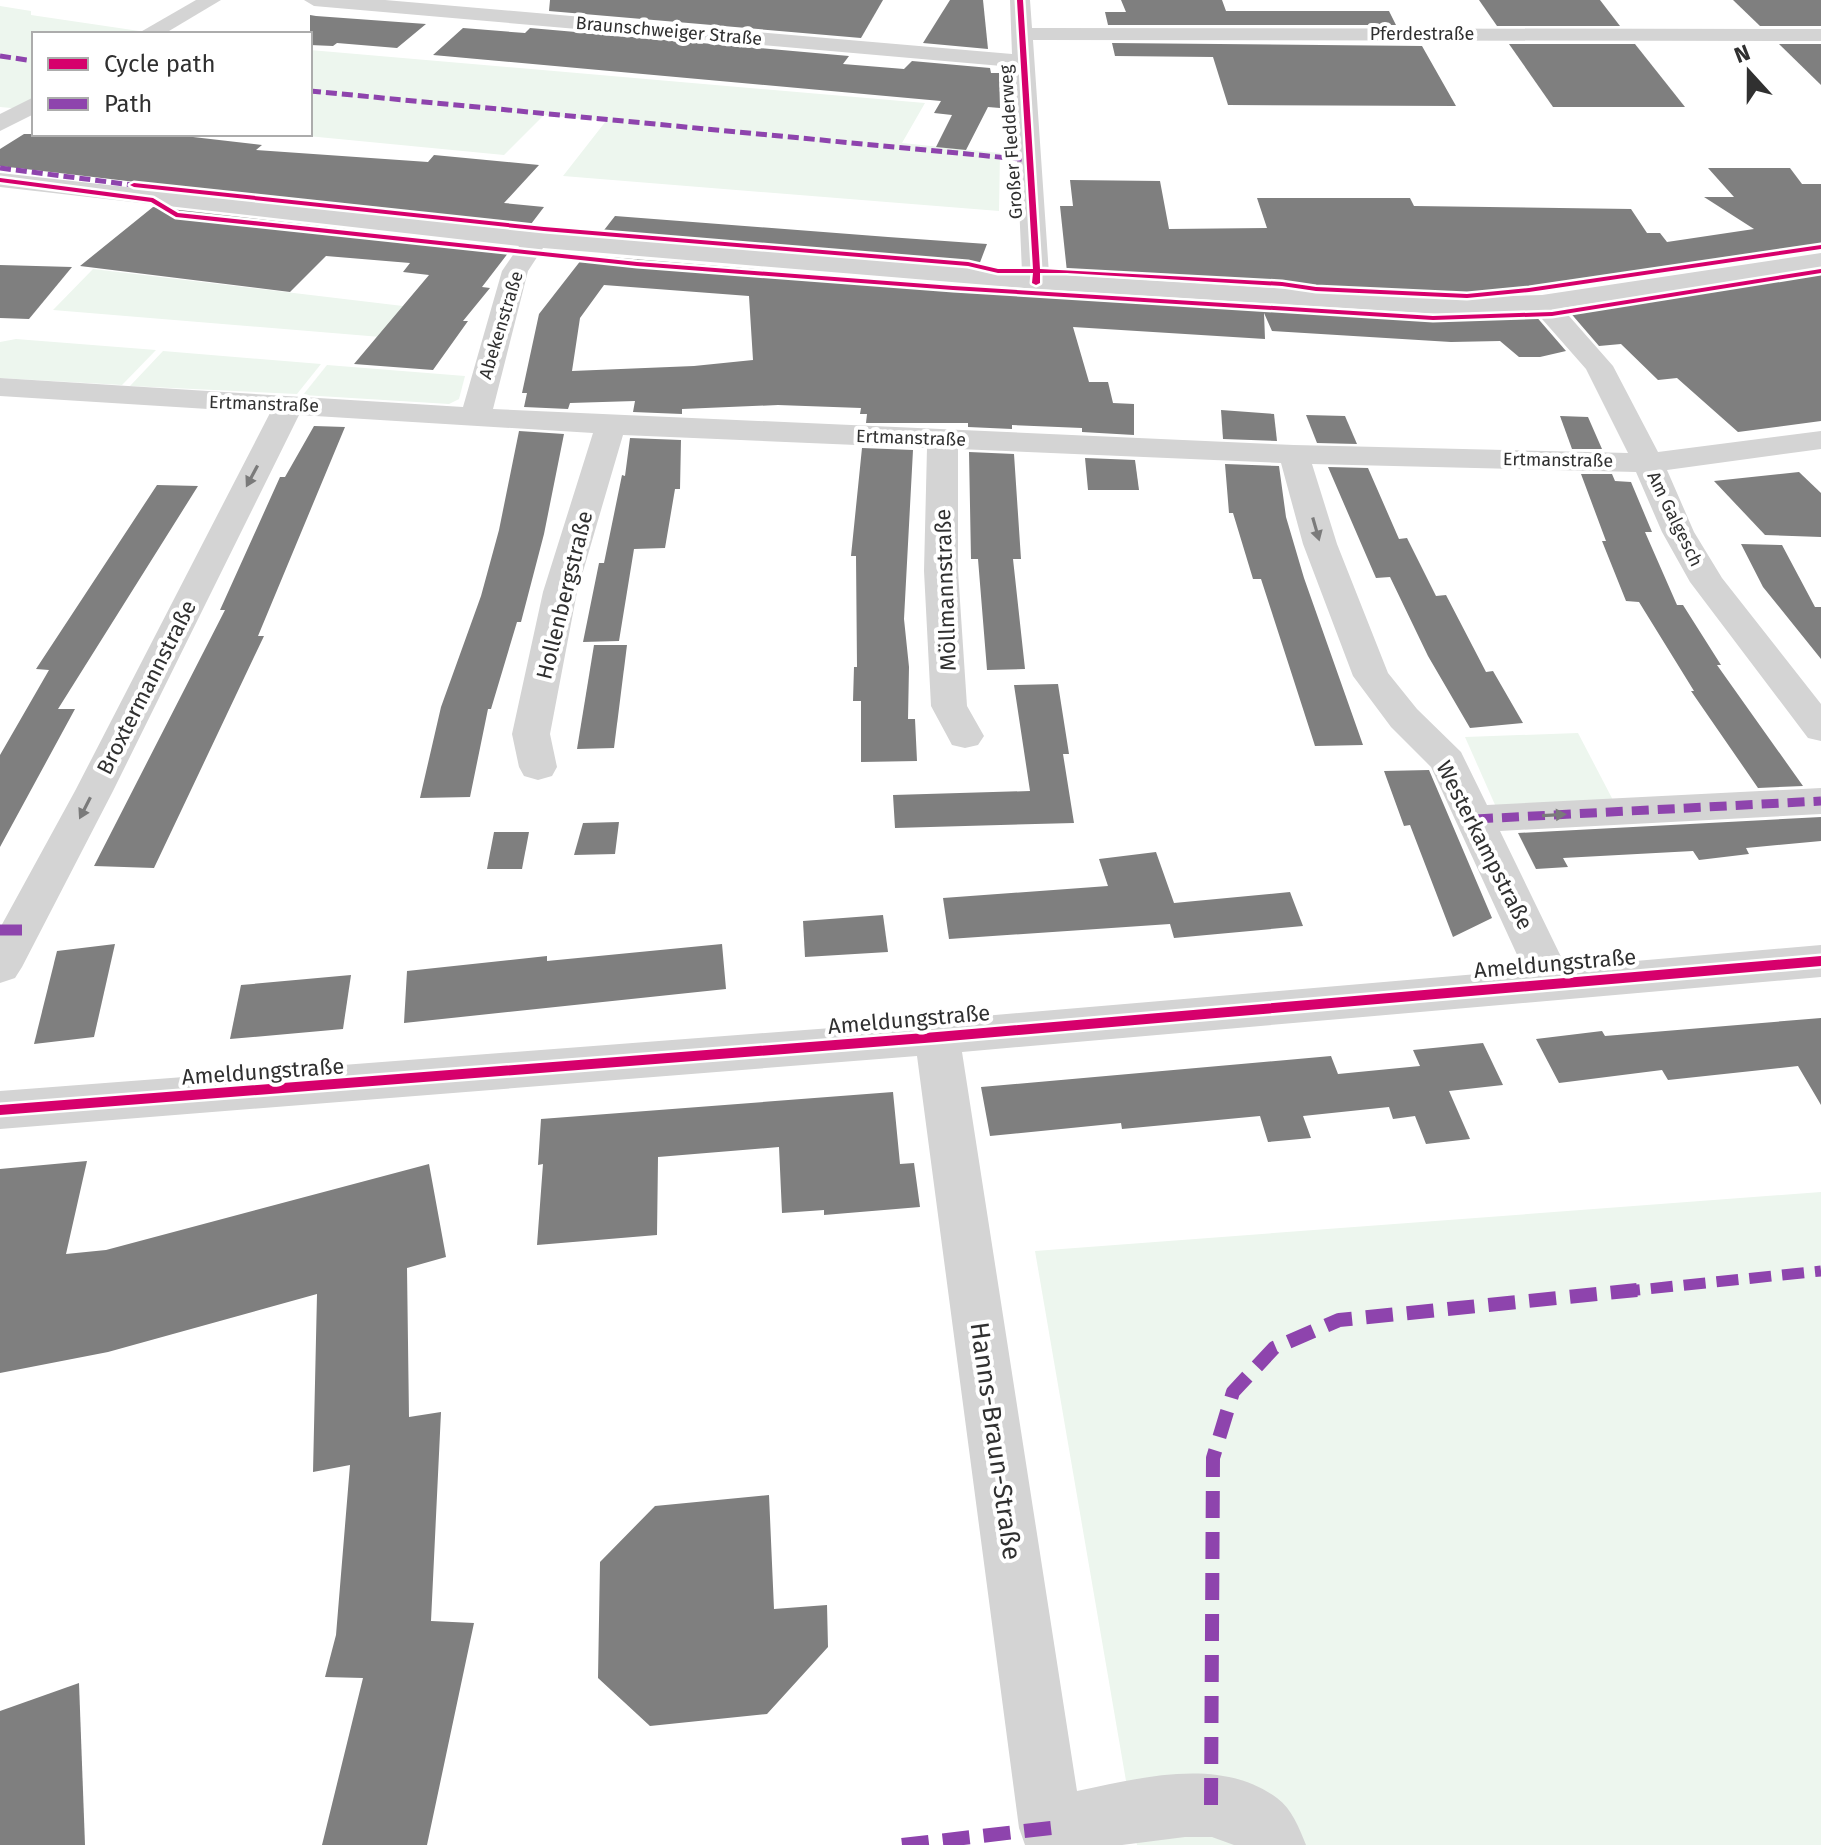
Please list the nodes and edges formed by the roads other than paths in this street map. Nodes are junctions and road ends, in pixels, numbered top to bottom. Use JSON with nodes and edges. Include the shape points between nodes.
{"nodes":[{"id":1,"x":211,"y":0,"type":"edge"},
{"id":2,"x":314,"y":0,"type":"edge"},
{"id":3,"x":1020,"y":0,"type":"edge"},
{"id":4,"x":152,"y":32,"type":"edge"},
{"id":5,"x":1022,"y":34,"type":"junction"},
{"id":6,"x":1821,"y":35,"type":"edge"},
{"id":7,"x":1023,"y":61,"type":"junction"},
{"id":8,"x":32,"y":105,"type":"edge"},
{"id":9,"x":0,"y":124,"type":"edge"},
{"id":10,"x":6,"y":185,"type":"edge"},
{"id":11,"x":536,"y":240,"type":"junction"},
{"id":12,"x":1821,"y":261,"type":"edge"},
{"id":13,"x":1036,"y":281,"type":"junction"},
{"id":14,"x":1542,"y":303,"type":"junction"},
{"id":15,"x":0,"y":387,"type":"edge"},
{"id":16,"x":288,"y":406,"type":"junction"},
{"id":17,"x":476,"y":415,"type":"junction"},
{"id":18,"x":611,"y":425,"type":"junction"},
{"id":19,"x":943,"y":439,"type":"junction"},
{"id":20,"x":1821,"y":440,"type":"edge"},
{"id":21,"x":1294,"y":454,"type":"junction"},
{"id":22,"x":1648,"y":463,"type":"junction"},
{"id":23,"x":1821,"y":729,"type":"edge"},
{"id":24,"x":965,"y":736,"type":"dead end"},
{"id":25,"x":538,"y":767,"type":"dead end"},
{"id":26,"x":1821,"y":801,"type":"edge"},
{"id":27,"x":1476,"y":819,"type":"junction"},
{"id":28,"x":1821,"y":961,"type":"edge"},
{"id":29,"x":0,"y":967,"type":"edge"},
{"id":30,"x":1552,"y":983,"type":"junction"},
{"id":31,"x":937,"y":1037,"type":"junction"},
{"id":32,"x":0,"y":1110,"type":"edge"},
{"id":33,"x":1054,"y":1837,"type":"edge"},
{"id":34,"x":1274,"y":1845,"type":"edge"}],
"edges":[{"from":1,"to":4,"type":"street"},
{"from":2,"to":7,"type":"street","name":"Braunschweiger Straße"},
{"from":3,"to":5,"type":"street","name":"Großer Fledderweg"},
{"from":5,"to":6,"type":"street","name":"Pferdestraße","via":[[1087,30]]},
{"from":5,"to":7,"type":"street","name":"Großer Fledderweg"},
{"from":7,"to":13,"type":"street","name":"Großer Fledderweg"},
{"from":8,"to":9,"type":"street"},
{"from":10,"to":11,"type":"street"},
{"from":11,"to":13,"type":"street"},
{"from":11,"to":17,"type":"street","name":"Abekenstraße","via":[[515,271]]},
{"from":12,"to":14,"type":"street"},
{"from":13,"to":14,"type":"street","via":[[1438,306]]},
{"from":14,"to":22,"type":"street","name":"Am Galgesch","via":[[1599,366]]},
{"from":15,"to":16,"type":"street","name":"Ertmanstraße"},
{"from":16,"to":17,"type":"street","name":"Ertmanstraße"},
{"from":16,"to":29,"type":"street","name":"Broxtermannstraße","one_way":true},
{"from":17,"to":18,"type":"street","name":"Ertmanstraße"},
{"from":18,"to":19,"type":"street","name":"Ertmanstraße"},
{"from":18,"to":25,"type":"street","name":"Hollenbergstraße","via":[[560,592],[531,734]]},
{"from":19,"to":21,"type":"street","name":"Ertmanstraße"},
{"from":19,"to":24,"type":"street","name":"Möllmannstraße","via":[[941,571],[949,706]]},
{"from":20,"to":22,"type":"street","name":"Ertmanstraße"},
{"from":21,"to":22,"type":"street","name":"Ertmanstraße"},
{"from":21,"to":27,"type":"street","name":"Westerkampstraße","one_way":true,"via":[[1320,544],[1371,676],[1447,761]]},
{"from":22,"to":23,"type":"street","name":"Am Galgesch","via":[[1707,582]]},
{"from":27,"to":26,"type":"street","one_way":true},
{"from":27,"to":30,"type":"street","name":"Westerkampstraße"},
{"from":28,"to":30,"type":"street","name":"Ameldungstraße"},
{"from":30,"to":31,"type":"street","name":"Ameldungstraße"},
{"from":31,"to":32,"type":"street","name":"Ameldungstraße"},
{"from":31,"to":33,"type":"street","name":"Hanns-Braun-Straße"},
{"from":33,"to":34,"type":"street","via":[[1133,1813],[1211,1805],[1254,1820]]}]}
